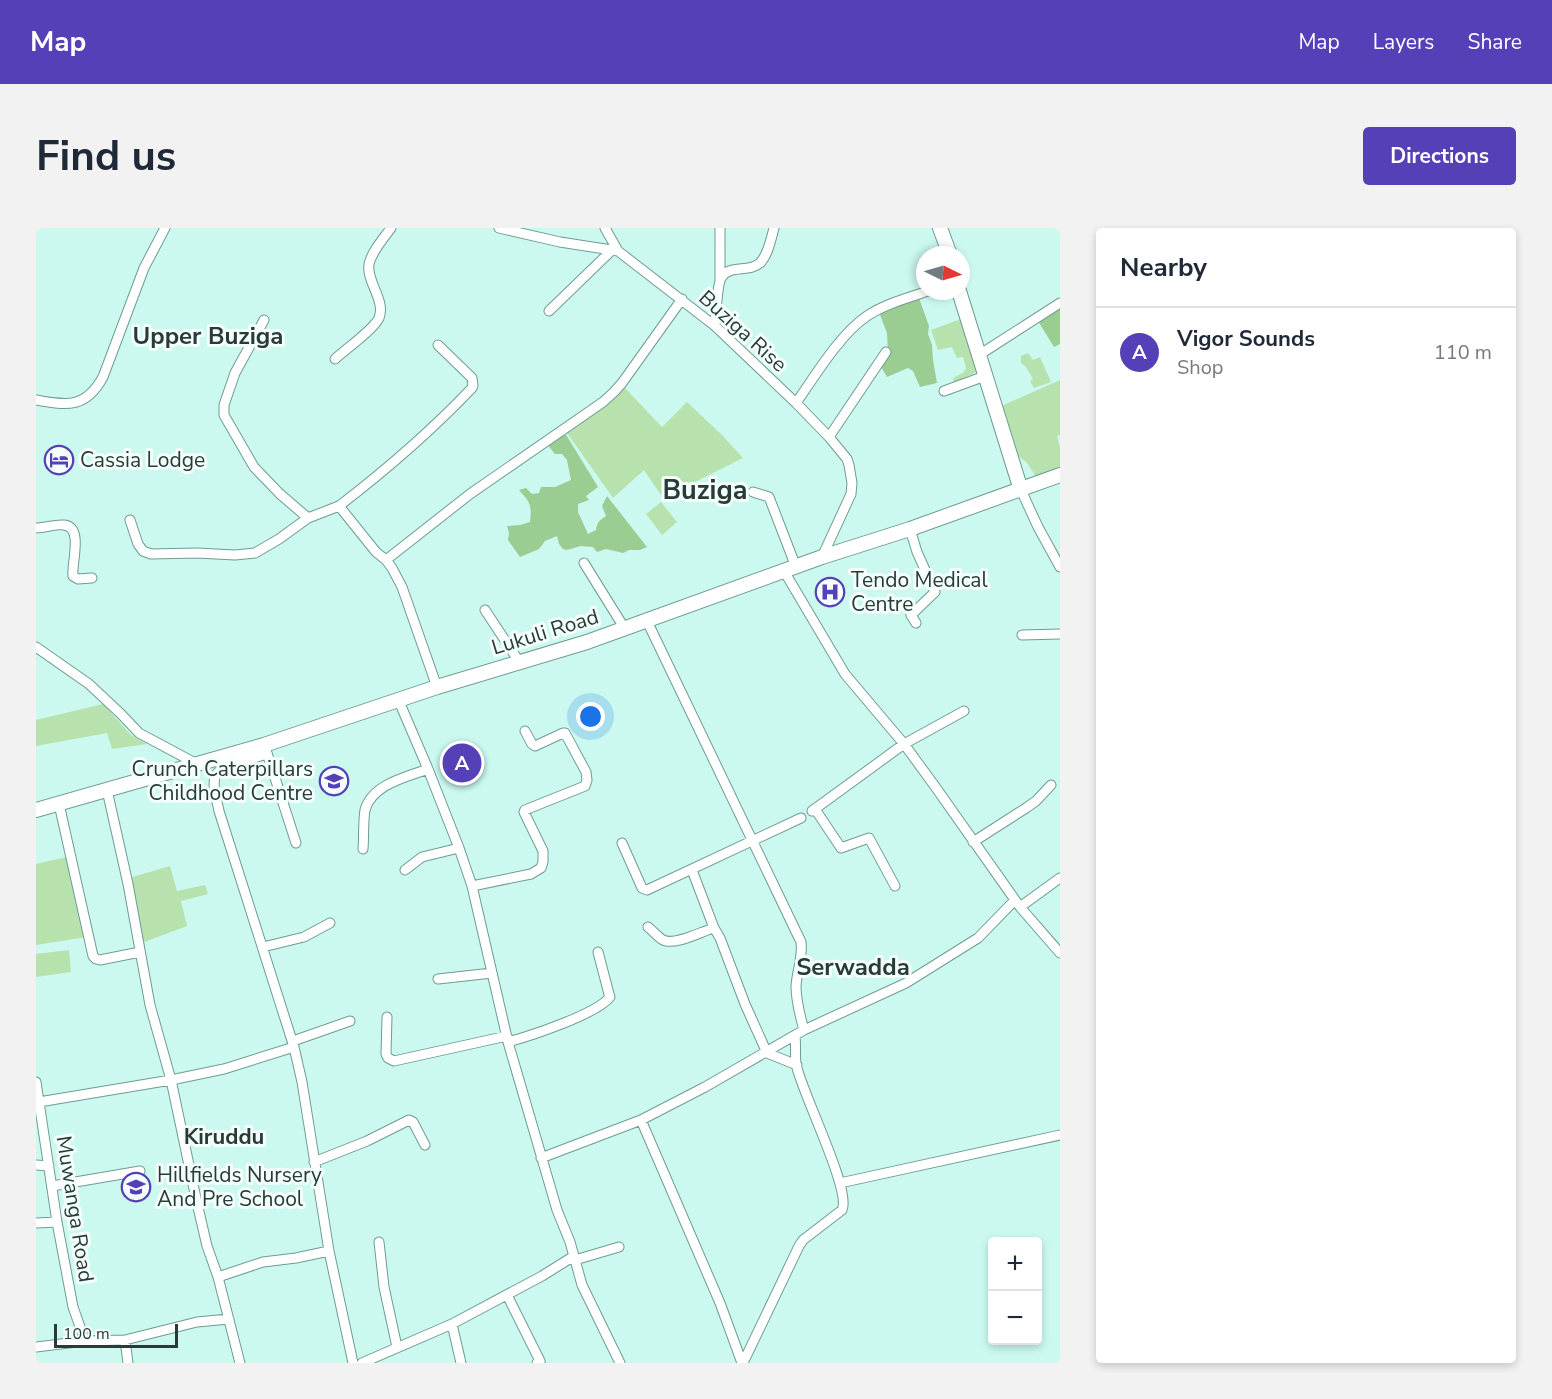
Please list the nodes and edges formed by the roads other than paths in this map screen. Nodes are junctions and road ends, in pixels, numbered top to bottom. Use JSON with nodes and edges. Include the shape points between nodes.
{"nodes":[{"id":1,"x":165,"y":228,"type":"edge"},
{"id":2,"x":391,"y":228,"type":"edge"},
{"id":3,"x":499,"y":228,"type":"edge"},
{"id":4,"x":605,"y":228,"type":"edge"},
{"id":5,"x":720,"y":228,"type":"edge"},
{"id":6,"x":774,"y":228,"type":"edge"},
{"id":7,"x":939,"y":228,"type":"edge"},
{"id":8,"x":946,"y":246,"type":"edge"},
{"id":9,"x":615,"y":251,"type":"junction"},
{"id":10,"x":720,"y":280,"type":"junction"},
{"id":11,"x":916,"y":295,"type":"edge"},
{"id":12,"x":682,"y":299,"type":"junction"},
{"id":13,"x":962,"y":300,"type":"edge"},
{"id":14,"x":1060,"y":303,"type":"edge"},
{"id":15,"x":549,"y":311,"type":"dead end"},
{"id":16,"x":264,"y":320,"type":"dead end"},
{"id":17,"x":715,"y":326,"type":"junction"},
{"id":18,"x":438,"y":345,"type":"dead end"},
{"id":19,"x":885,"y":352,"type":"dead end"},
{"id":20,"x":978,"y":355,"type":"junction"},
{"id":21,"x":335,"y":359,"type":"dead end"},
{"id":22,"x":985,"y":376,"type":"junction"},
{"id":23,"x":944,"y":391,"type":"dead end"},
{"id":24,"x":36,"y":400,"type":"edge"},
{"id":25,"x":796,"y":403,"type":"junction"},
{"id":26,"x":829,"y":437,"type":"junction"},
{"id":27,"x":1060,"y":475,"type":"edge"},
{"id":28,"x":1021,"y":490,"type":"junction"},
{"id":29,"x":753,"y":492,"type":"dead end"},
{"id":30,"x":339,"y":506,"type":"junction"},
{"id":31,"x":308,"y":518,"type":"junction"},
{"id":32,"x":130,"y":520,"type":"dead end"},
{"id":33,"x":36,"y":528,"type":"edge"},
{"id":34,"x":910,"y":529,"type":"junction"},
{"id":35,"x":822,"y":557,"type":"junction"},
{"id":36,"x":386,"y":560,"type":"junction"},
{"id":37,"x":584,"y":563,"type":"dead end"},
{"id":38,"x":1060,"y":567,"type":"edge"},
{"id":39,"x":790,"y":569,"type":"junction"},
{"id":40,"x":92,"y":578,"type":"dead end"},
{"id":41,"x":485,"y":610,"type":"dead end"},
{"id":42,"x":647,"y":621,"type":"junction"},
{"id":43,"x":916,"y":623,"type":"dead end"},
{"id":44,"x":625,"y":629,"type":"junction"},
{"id":45,"x":1060,"y":634,"type":"edge"},
{"id":46,"x":1022,"y":635,"type":"dead end"},
{"id":47,"x":36,"y":647,"type":"edge"},
{"id":48,"x":520,"y":663,"type":"junction"},
{"id":49,"x":437,"y":687,"type":"junction"},
{"id":50,"x":398,"y":699,"type":"junction"},
{"id":51,"x":964,"y":711,"type":"dead end"},
{"id":52,"x":525,"y":731,"type":"dead end"},
{"id":53,"x":904,"y":744,"type":"junction"},
{"id":54,"x":266,"y":750,"type":"junction"},
{"id":55,"x":197,"y":764,"type":"junction"},
{"id":56,"x":428,"y":769,"type":"junction"},
{"id":57,"x":1052,"y":785,"type":"dead end"},
{"id":58,"x":107,"y":790,"type":"junction"},
{"id":59,"x":59,"y":804,"type":"junction"},
{"id":60,"x":36,"y":810,"type":"edge"},
{"id":61,"x":801,"y":818,"type":"dead end"},
{"id":62,"x":752,"y":841,"type":"junction"},
{"id":63,"x":974,"y":842,"type":"junction"},
{"id":64,"x":296,"y":843,"type":"dead end"},
{"id":65,"x":622,"y":843,"type":"dead end"},
{"id":66,"x":459,"y":848,"type":"junction"},
{"id":67,"x":363,"y":849,"type":"dead end"},
{"id":68,"x":405,"y":870,"type":"dead end"},
{"id":69,"x":692,"y":870,"type":"junction"},
{"id":70,"x":1060,"y":878,"type":"edge"},
{"id":71,"x":472,"y":886,"type":"junction"},
{"id":72,"x":896,"y":886,"type":"dead end"},
{"id":73,"x":1017,"y":904,"type":"junction"},
{"id":74,"x":330,"y":923,"type":"dead end"},
{"id":75,"x":648,"y":927,"type":"dead end"},
{"id":76,"x":714,"y":928,"type":"junction"},
{"id":77,"x":263,"y":947,"type":"junction"},
{"id":78,"x":140,"y":952,"type":"junction"},
{"id":79,"x":598,"y":952,"type":"dead end"},
{"id":80,"x":1060,"y":954,"type":"edge"},
{"id":81,"x":492,"y":973,"type":"junction"},
{"id":82,"x":438,"y":979,"type":"dead end"},
{"id":83,"x":387,"y":1017,"type":"dead end"},
{"id":84,"x":350,"y":1021,"type":"dead end"},
{"id":85,"x":800,"y":1033,"type":"junction"},
{"id":86,"x":507,"y":1039,"type":"junction"},
{"id":87,"x":294,"y":1044,"type":"junction"},
{"id":88,"x":766,"y":1053,"type":"junction"},
{"id":89,"x":796,"y":1065,"type":"junction"},
{"id":90,"x":171,"y":1080,"type":"junction"},
{"id":91,"x":36,"y":1082,"type":"edge"},
{"id":92,"x":39,"y":1102,"type":"junction"},
{"id":93,"x":641,"y":1120,"type":"junction"},
{"id":94,"x":1060,"y":1135,"type":"edge"},
{"id":95,"x":425,"y":1145,"type":"dead end"},
{"id":96,"x":541,"y":1158,"type":"junction"},
{"id":97,"x":314,"y":1162,"type":"junction"},
{"id":98,"x":36,"y":1165,"type":"edge"},
{"id":99,"x":49,"y":1166,"type":"junction"},
{"id":100,"x":140,"y":1171,"type":"dead end"},
{"id":101,"x":840,"y":1183,"type":"junction"},
{"id":102,"x":52,"y":1186,"type":"junction"},
{"id":103,"x":57,"y":1222,"type":"junction"},
{"id":104,"x":36,"y":1223,"type":"edge"},
{"id":105,"x":379,"y":1242,"type":"dead end"},
{"id":106,"x":619,"y":1247,"type":"dead end"},
{"id":107,"x":329,"y":1251,"type":"junction"},
{"id":108,"x":574,"y":1258,"type":"junction"},
{"id":109,"x":218,"y":1277,"type":"junction"},
{"id":110,"x":507,"y":1295,"type":"junction"},
{"id":111,"x":229,"y":1319,"type":"junction"},
{"id":112,"x":452,"y":1324,"type":"junction"},
{"id":113,"x":125,"y":1340,"type":"junction"},
{"id":114,"x":85,"y":1341,"type":"junction"},
{"id":115,"x":36,"y":1347,"type":"edge"},
{"id":116,"x":396,"y":1347,"type":"junction"},
{"id":117,"x":746,"y":1361,"type":"edge"},
{"id":118,"x":128,"y":1363,"type":"edge"},
{"id":119,"x":240,"y":1363,"type":"edge"},
{"id":120,"x":353,"y":1363,"type":"edge"},
{"id":121,"x":362,"y":1363,"type":"edge"},
{"id":122,"x":461,"y":1363,"type":"edge"},
{"id":123,"x":537,"y":1363,"type":"edge"},
{"id":124,"x":620,"y":1363,"type":"edge"}],
"edges":[{"from":1,"to":24,"type":"street","via":[[144,268],[99,386],[81,402]]},
{"from":2,"to":21,"type":"street","via":[[369,263],[381,308],[378,320]]},
{"from":3,"to":9,"type":"street","name":"Buziga Rise"},
{"from":4,"to":9,"type":"street"},
{"from":5,"to":10,"type":"street"},
{"from":6,"to":10,"type":"street","via":[[759,264],[727,272]]},
{"from":7,"to":8,"type":"street"},
{"from":9,"to":12,"type":"street","name":"Buziga Rise"},
{"from":9,"to":15,"type":"street"},
{"from":10,"to":17,"type":"street"},
{"from":11,"to":25,"type":"street","via":[[876,310],[856,324]]},
{"from":12,"to":17,"type":"street","name":"Buziga Rise"},
{"from":12,"to":36,"type":"street","via":[[622,383],[603,402],[470,494]]},
{"from":13,"to":20,"type":"street"},
{"from":14,"to":20,"type":"street"},
{"from":16,"to":31,"type":"street","via":[[235,373],[224,415],[254,467]]},
{"from":17,"to":25,"type":"street","name":"Buziga Rise"},
{"from":18,"to":30,"type":"street","via":[[472,378],[472,388],[379,476]]},
{"from":19,"to":26,"type":"street"},
{"from":20,"to":22,"type":"street"},
{"from":22,"to":23,"type":"street"},
{"from":22,"to":28,"type":"street"},
{"from":25,"to":26,"type":"street","name":"Buziga Rise"},
{"from":26,"to":35,"type":"street","name":"Buziga Rise","via":[[849,465],[852,483],[851,494]]},
{"from":27,"to":28,"type":"street","name":"Lukuli Road"},
{"from":28,"to":34,"type":"street","name":"Lukuli Road"},
{"from":28,"to":38,"type":"street"},
{"from":29,"to":39,"type":"street","via":[[769,497]]},
{"from":30,"to":31,"type":"street"},
{"from":30,"to":36,"type":"street"},
{"from":31,"to":32,"type":"street","via":[[255,553],[235,555],[151,554],[138,544]]},
{"from":33,"to":40,"type":"street","via":[[63,525],[73,529],[73,576]]},
{"from":34,"to":35,"type":"street","name":"Lukuli Road"},
{"from":34,"to":43,"type":"street","via":[[935,592],[911,615]]},
{"from":35,"to":39,"type":"street","name":"Lukuli Road"},
{"from":36,"to":49,"type":"street","via":[[402,587]]},
{"from":37,"to":44,"type":"street"},
{"from":39,"to":42,"type":"street","name":"Lukuli Road"},
{"from":39,"to":53,"type":"street","via":[[845,674]]},
{"from":41,"to":48,"type":"street"},
{"from":42,"to":44,"type":"street","name":"Lukuli Road"},
{"from":42,"to":62,"type":"street"},
{"from":44,"to":48,"type":"street","name":"Lukuli Road"},
{"from":45,"to":46,"type":"street"},
{"from":47,"to":55,"type":"street","via":[[89,684],[139,733]]},
{"from":48,"to":49,"type":"street","name":"Lukuli Road"},
{"from":49,"to":50,"type":"street","name":"Lukuli Road"},
{"from":50,"to":54,"type":"street","name":"Lukuli Road"},
{"from":50,"to":56,"type":"street"},
{"from":51,"to":53,"type":"street"},
{"from":52,"to":71,"type":"street","via":[[535,746],[565,733],[586,772],[587,783],[525,810],[543,851],[541,868],[531,874]]},
{"from":53,"to":63,"type":"street"},
{"from":53,"to":72,"type":"street","via":[[813,810],[841,848],[869,838]]},
{"from":54,"to":55,"type":"street","name":"Lukuli Road"},
{"from":54,"to":64,"type":"street"},
{"from":54,"to":77,"type":"street","via":[[217,771],[214,790]]},
{"from":55,"to":58,"type":"street","name":"Lukuli Road"},
{"from":56,"to":66,"type":"street"},
{"from":56,"to":67,"type":"street","via":[[386,785],[372,797],[366,809]]},
{"from":57,"to":63,"type":"street","via":[[1036,801]]},
{"from":58,"to":59,"type":"street","name":"Lukuli Road"},
{"from":58,"to":78,"type":"street"},
{"from":59,"to":60,"type":"street","name":"Lukuli Road"},
{"from":59,"to":78,"type":"street","via":[[93,956],[100,960]]},
{"from":61,"to":62,"type":"street"},
{"from":62,"to":69,"type":"street"},
{"from":62,"to":85,"type":"street","via":[[801,942],[796,986]]},
{"from":63,"to":73,"type":"street"},
{"from":65,"to":69,"type":"street","via":[[643,890]]},
{"from":66,"to":68,"type":"street","via":[[422,856]]},
{"from":66,"to":71,"type":"street"},
{"from":69,"to":76,"type":"street"},
{"from":70,"to":73,"type":"street"},
{"from":71,"to":81,"type":"street"},
{"from":73,"to":80,"type":"street"},
{"from":73,"to":85,"type":"street","via":[[978,938],[906,983]]},
{"from":74,"to":77,"type":"street","via":[[304,936]]},
{"from":75,"to":76,"type":"street","via":[[667,941]]},
{"from":76,"to":88,"type":"street"},
{"from":77,"to":87,"type":"street"},
{"from":78,"to":90,"type":"street"},
{"from":79,"to":86,"type":"street","via":[[608,1000],[566,1022],[523,1038]]},
{"from":81,"to":82,"type":"street"},
{"from":81,"to":86,"type":"street"},
{"from":83,"to":86,"type":"street","via":[[386,1054],[394,1061]]},
{"from":84,"to":87,"type":"street"},
{"from":85,"to":88,"type":"street"},
{"from":85,"to":89,"type":"street"},
{"from":86,"to":96,"type":"street"},
{"from":87,"to":90,"type":"street","via":[[224,1069]]},
{"from":87,"to":97,"type":"street"},
{"from":88,"to":89,"type":"street"},
{"from":88,"to":93,"type":"street"},
{"from":89,"to":101,"type":"street"},
{"from":90,"to":92,"type":"street"},
{"from":90,"to":109,"type":"street","via":[[196,1203]]},
{"from":91,"to":92,"type":"street","name":"Muwanga Road"},
{"from":92,"to":99,"type":"street","name":"Muwanga Road"},
{"from":93,"to":96,"type":"street"},
{"from":93,"to":117,"type":"street"},
{"from":94,"to":101,"type":"street"},
{"from":95,"to":97,"type":"street","via":[[409,1120]]},
{"from":96,"to":108,"type":"street"},
{"from":97,"to":107,"type":"street"},
{"from":98,"to":99,"type":"street"},
{"from":99,"to":102,"type":"street","name":"Muwanga Road"},
{"from":100,"to":102,"type":"street"},
{"from":101,"to":117,"type":"street","via":[[842,1210],[798,1246]]},
{"from":102,"to":103,"type":"street","name":"Muwanga Road"},
{"from":103,"to":104,"type":"street"},
{"from":103,"to":114,"type":"street","name":"Muwanga Road","via":[[73,1307]]},
{"from":105,"to":116,"type":"street"},
{"from":106,"to":108,"type":"street"},
{"from":107,"to":109,"type":"street","via":[[263,1262]]},
{"from":107,"to":120,"type":"street"},
{"from":108,"to":110,"type":"street"},
{"from":108,"to":124,"type":"street","via":[[582,1285]]},
{"from":109,"to":111,"type":"street"},
{"from":110,"to":112,"type":"street"},
{"from":110,"to":123,"type":"street","via":[[540,1361]]},
{"from":111,"to":113,"type":"street","via":[[197,1322]]},
{"from":111,"to":119,"type":"street"},
{"from":112,"to":116,"type":"street"},
{"from":112,"to":122,"type":"street"},
{"from":113,"to":114,"type":"street"},
{"from":113,"to":118,"type":"street"},
{"from":114,"to":115,"type":"street"},
{"from":116,"to":121,"type":"street"}]}
